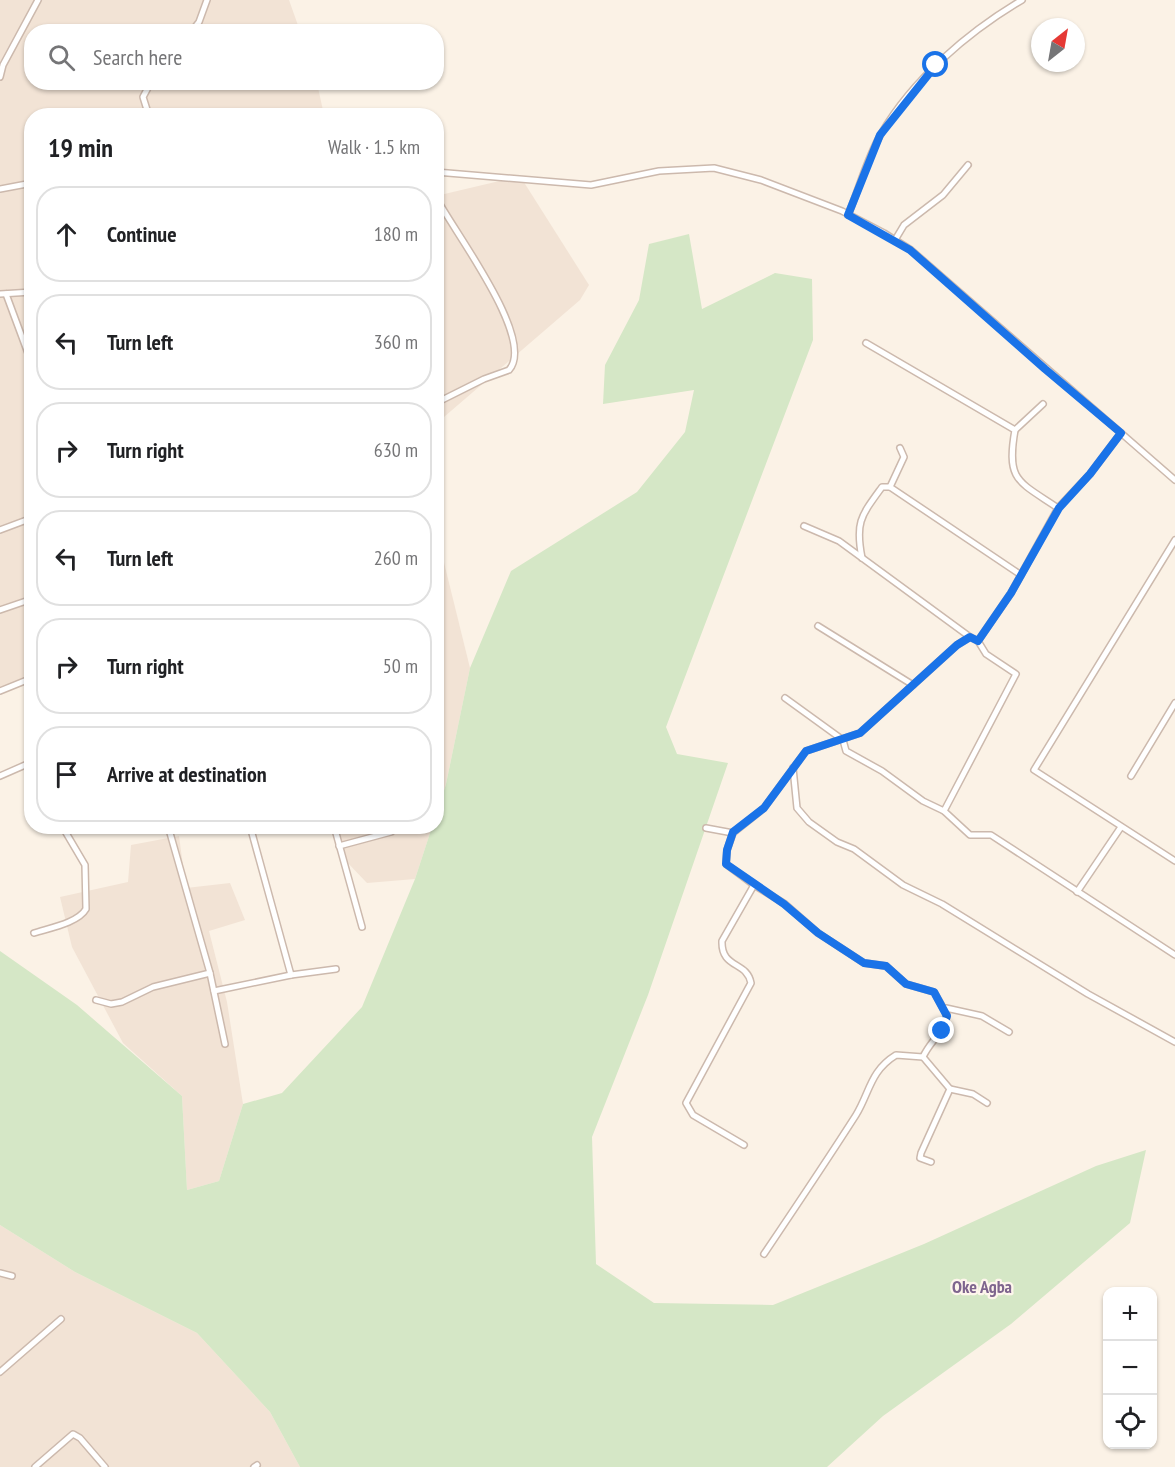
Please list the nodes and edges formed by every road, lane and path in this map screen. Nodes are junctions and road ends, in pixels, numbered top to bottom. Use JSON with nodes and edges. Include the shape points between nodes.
{"nodes":[{"id":1,"x":38,"y":0,"type":"edge"},
{"id":2,"x":207,"y":0,"type":"edge"},
{"id":3,"x":1022,"y":0,"type":"edge"},
{"id":4,"x":25,"y":24,"type":"edge"},
{"id":5,"x":197,"y":24,"type":"edge"},
{"id":6,"x":24,"y":26,"type":"edge"},
{"id":7,"x":0,"y":77,"type":"edge"},
{"id":8,"x":147,"y":90,"type":"edge"},
{"id":9,"x":146,"y":108,"type":"edge"},
{"id":10,"x":968,"y":165,"type":"dead end"},
{"id":11,"x":444,"y":173,"type":"edge"},
{"id":12,"x":24,"y":184,"type":"edge"},
{"id":13,"x":0,"y":189,"type":"edge"},
{"id":14,"x":444,"y":211,"type":"edge"},
{"id":15,"x":848,"y":215,"type":"junction"},
{"id":16,"x":895,"y":240,"type":"junction"},
{"id":17,"x":24,"y":293,"type":"edge"},
{"id":18,"x":3,"y":294,"type":"edge"},
{"id":19,"x":866,"y":343,"type":"dead end"},
{"id":20,"x":24,"y":345,"type":"edge"},
{"id":21,"x":444,"y":399,"type":"edge"},
{"id":22,"x":1043,"y":404,"type":"dead end"},
{"id":23,"x":1015,"y":430,"type":"junction"},
{"id":24,"x":1121,"y":433,"type":"junction"},
{"id":25,"x":900,"y":448,"type":"dead end"},
{"id":26,"x":1175,"y":480,"type":"edge"},
{"id":27,"x":890,"y":487,"type":"junction"},
{"id":28,"x":1059,"y":508,"type":"junction"},
{"id":29,"x":24,"y":521,"type":"edge"},
{"id":30,"x":804,"y":526,"type":"dead end"},
{"id":31,"x":0,"y":530,"type":"edge"},
{"id":32,"x":1175,"y":540,"type":"edge"},
{"id":33,"x":862,"y":558,"type":"junction"},
{"id":34,"x":1021,"y":575,"type":"junction"},
{"id":35,"x":24,"y":602,"type":"edge"},
{"id":36,"x":0,"y":610,"type":"edge"},
{"id":37,"x":818,"y":626,"type":"dead end"},
{"id":38,"x":970,"y":637,"type":"junction"},
{"id":39,"x":978,"y":641,"type":"junction"},
{"id":40,"x":24,"y":681,"type":"edge"},
{"id":41,"x":914,"y":685,"type":"junction"},
{"id":42,"x":0,"y":691,"type":"edge"},
{"id":43,"x":785,"y":698,"type":"dead end"},
{"id":44,"x":1175,"y":703,"type":"edge"},
{"id":45,"x":843,"y":740,"type":"junction"},
{"id":46,"x":24,"y":766,"type":"edge"},
{"id":47,"x":793,"y":768,"type":"junction"},
{"id":48,"x":0,"y":776,"type":"edge"},
{"id":49,"x":1131,"y":777,"type":"dead end"},
{"id":50,"x":944,"y":811,"type":"junction"},
{"id":51,"x":1121,"y":827,"type":"junction"},
{"id":52,"x":706,"y":828,"type":"dead end"},
{"id":53,"x":733,"y":832,"type":"junction"},
{"id":54,"x":67,"y":834,"type":"edge"},
{"id":55,"x":170,"y":834,"type":"edge"},
{"id":56,"x":252,"y":834,"type":"edge"},
{"id":57,"x":336,"y":834,"type":"edge"},
{"id":58,"x":384,"y":834,"type":"edge"},
{"id":59,"x":339,"y":846,"type":"junction"},
{"id":60,"x":1174,"y":859,"type":"edge"},
{"id":61,"x":754,"y":885,"type":"junction"},
{"id":62,"x":1077,"y":892,"type":"junction"},
{"id":63,"x":362,"y":927,"type":"dead end"},
{"id":64,"x":34,"y":933,"type":"dead end"},
{"id":65,"x":1175,"y":955,"type":"edge"},
{"id":66,"x":336,"y":969,"type":"dead end"},
{"id":67,"x":210,"y":973,"type":"junction"},
{"id":68,"x":291,"y":975,"type":"junction"},
{"id":69,"x":214,"y":991,"type":"junction"},
{"id":70,"x":96,"y":1000,"type":"dead end"},
{"id":71,"x":946,"y":1008,"type":"junction"},
{"id":72,"x":1009,"y":1032,"type":"dead end"},
{"id":73,"x":1175,"y":1042,"type":"edge"},
{"id":74,"x":225,"y":1044,"type":"dead end"},
{"id":75,"x":923,"y":1057,"type":"junction"},
{"id":76,"x":950,"y":1089,"type":"junction"},
{"id":77,"x":987,"y":1103,"type":"dead end"},
{"id":78,"x":744,"y":1145,"type":"dead end"},
{"id":79,"x":931,"y":1162,"type":"dead end"},
{"id":80,"x":764,"y":1254,"type":"dead end"},
{"id":81,"x":0,"y":1273,"type":"edge"},
{"id":82,"x":12,"y":1276,"type":"dead end"},
{"id":83,"x":61,"y":1319,"type":"dead end"},
{"id":84,"x":0,"y":1372,"type":"edge"},
{"id":85,"x":35,"y":1467,"type":"edge"},
{"id":86,"x":105,"y":1467,"type":"edge"}],
"edges":[{"from":1,"to":4,"type":"street"},
{"from":2,"to":5,"type":"street"},
{"from":3,"to":15,"type":"street","via":[[975,30],[936,65],[907,99],[880,135]]},
{"from":6,"to":7,"type":"street"},
{"from":8,"to":9,"type":"street","via":[[143,97]]},
{"from":10,"to":16,"type":"street","via":[[943,195],[904,225]]},
{"from":11,"to":15,"type":"street","via":[[591,185],[659,171],[714,168],[761,180]]},
{"from":12,"to":13,"type":"street"},
{"from":14,"to":21,"type":"street","via":[[506,317],[515,345],[509,370]]},
{"from":15,"to":16,"type":"street"},
{"from":16,"to":24,"type":"street"},
{"from":17,"to":18,"type":"street"},
{"from":18,"to":20,"type":"street"},
{"from":19,"to":23,"type":"street"},
{"from":22,"to":23,"type":"street"},
{"from":23,"to":28,"type":"street","via":[[1012,471],[1025,486]]},
{"from":24,"to":26,"type":"street"},
{"from":24,"to":28,"type":"street"},
{"from":25,"to":27,"type":"street","via":[[904,458]]},
{"from":27,"to":33,"type":"street","via":[[882,487],[856,531]]},
{"from":27,"to":34,"type":"street"},
{"from":28,"to":34,"type":"street"},
{"from":29,"to":31,"type":"street"},
{"from":30,"to":33,"type":"street","via":[[839,541]]},
{"from":32,"to":51,"type":"street","via":[[1034,770]]},
{"from":33,"to":38,"type":"street"},
{"from":34,"to":39,"type":"street"},
{"from":35,"to":36,"type":"street"},
{"from":37,"to":41,"type":"street"},
{"from":38,"to":39,"type":"street"},
{"from":38,"to":41,"type":"street"},
{"from":39,"to":50,"type":"street","via":[[986,654],[1017,677]]},
{"from":40,"to":42,"type":"street"},
{"from":41,"to":45,"type":"street","via":[[860,733]]},
{"from":43,"to":45,"type":"street"},
{"from":44,"to":49,"type":"street"},
{"from":45,"to":47,"type":"street","via":[[806,751]]},
{"from":45,"to":50,"type":"street","via":[[846,751]]},
{"from":46,"to":48,"type":"street"},
{"from":47,"to":53,"type":"street","via":[[764,808]]},
{"from":47,"to":73,"type":"street","via":[[797,808],[809,822],[837,842],[855,849],[903,885],[942,904]]},
{"from":50,"to":62,"type":"street","via":[[970,835],[992,835]]},
{"from":51,"to":60,"type":"street"},
{"from":51,"to":62,"type":"street"},
{"from":52,"to":53,"type":"street"},
{"from":53,"to":61,"type":"street","via":[[726,864]]},
{"from":54,"to":64,"type":"street","via":[[85,866],[86,909],[83,914]]},
{"from":55,"to":67,"type":"street"},
{"from":56,"to":68,"type":"street"},
{"from":57,"to":59,"type":"street"},
{"from":58,"to":59,"type":"street"},
{"from":59,"to":63,"type":"street"},
{"from":61,"to":71,"type":"street","via":[[864,963],[886,966],[906,984],[934,992]]},
{"from":61,"to":78,"type":"street","via":[[722,941],[723,955],[747,973],[750,987],[686,1103],[693,1114]]},
{"from":62,"to":65,"type":"street"},
{"from":66,"to":68,"type":"street"},
{"from":67,"to":69,"type":"street"},
{"from":67,"to":70,"type":"street","via":[[153,987],[122,1002]]},
{"from":68,"to":69,"type":"street"},
{"from":69,"to":74,"type":"street"},
{"from":71,"to":72,"type":"street","via":[[982,1016]]},
{"from":71,"to":75,"type":"street","via":[[946,1023]]},
{"from":75,"to":76,"type":"street"},
{"from":75,"to":80,"type":"street","via":[[896,1055],[881,1068],[869,1084],[858,1112]]},
{"from":76,"to":77,"type":"street","via":[[961,1089]]},
{"from":76,"to":79,"type":"street","via":[[921,1153],[920,1158]]},
{"from":81,"to":82,"type":"street"},
{"from":83,"to":84,"type":"street"},
{"from":85,"to":86,"type":"street","via":[[73,1434]]}]}
